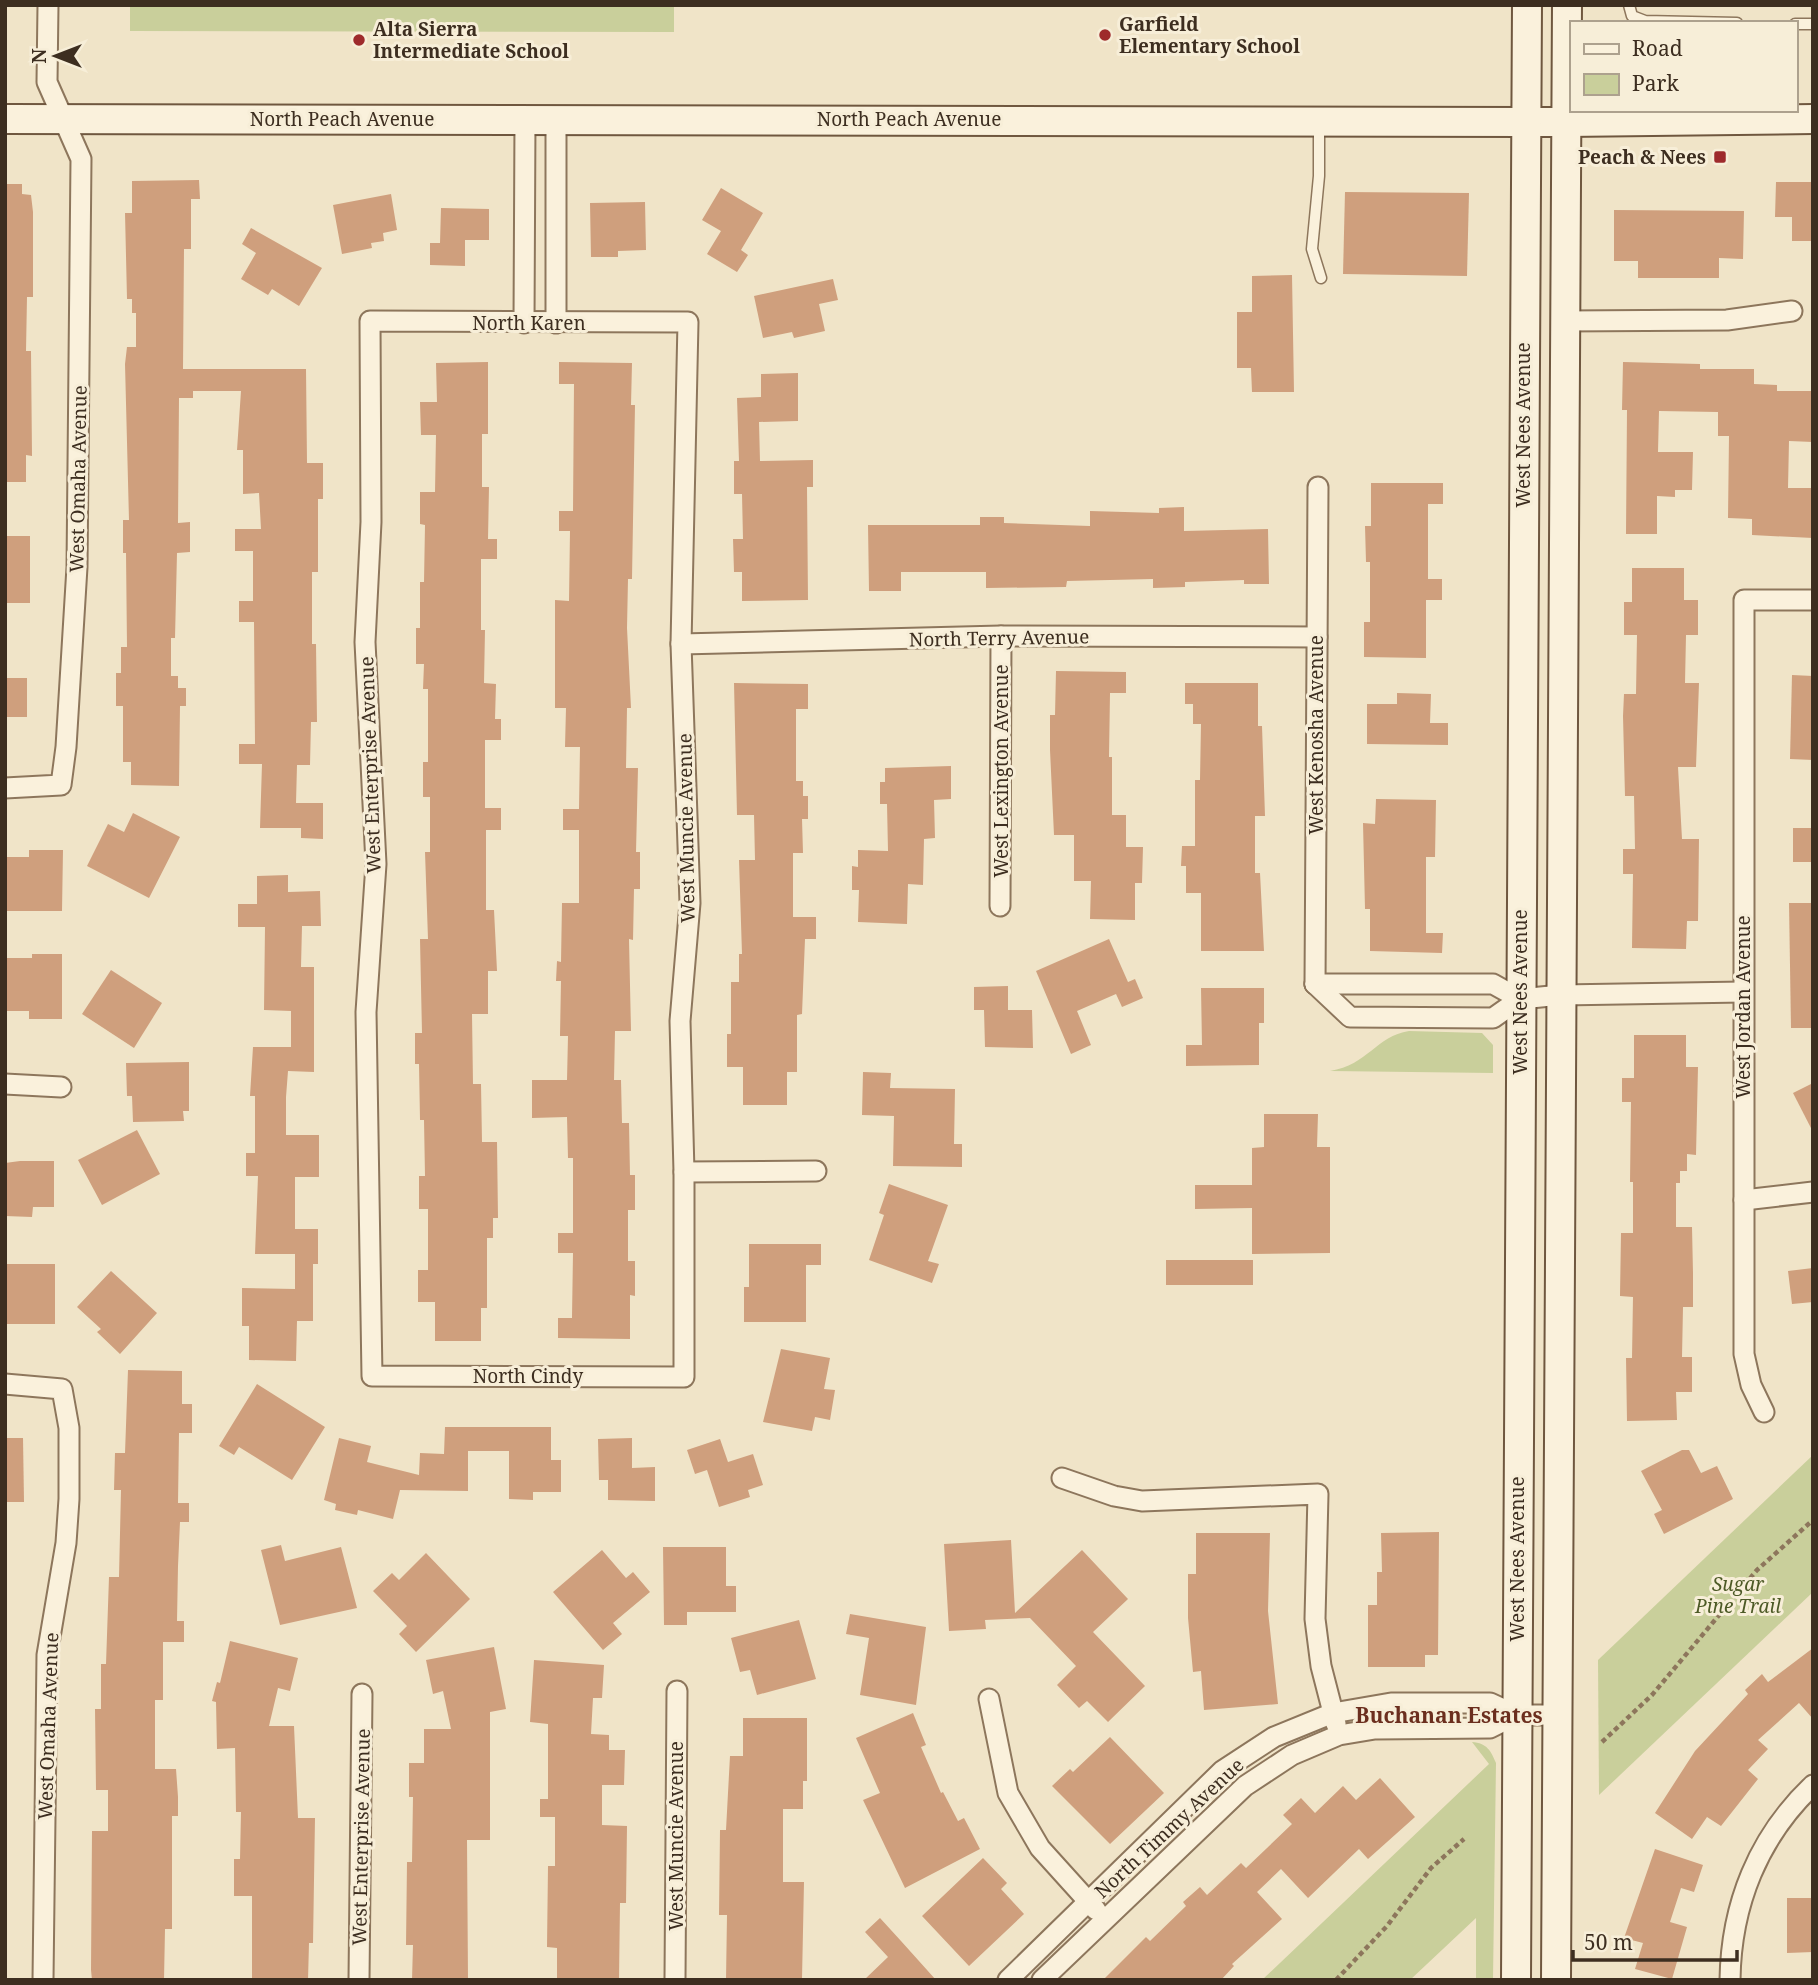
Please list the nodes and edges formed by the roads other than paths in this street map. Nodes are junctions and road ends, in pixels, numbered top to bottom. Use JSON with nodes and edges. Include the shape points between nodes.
{"nodes":[{"id":1,"x":48,"y":5,"type":"edge"},
{"id":2,"x":1527,"y":5,"type":"edge"},
{"id":3,"x":1567,"y":5,"type":"edge"},
{"id":4,"x":1629,"y":5,"type":"edge"},
{"id":5,"x":1646,"y":21,"type":"edge"},
{"id":6,"x":1813,"y":118,"type":"edge"},
{"id":7,"x":5,"y":119,"type":"edge"},
{"id":8,"x":526,"y":119,"type":"junction"},
{"id":9,"x":556,"y":119,"type":"junction"},
{"id":10,"x":1319,"y":119,"type":"junction"},
{"id":11,"x":65,"y":120,"type":"junction"},
{"id":12,"x":1526,"y":121,"type":"junction"},
{"id":13,"x":1567,"y":121,"type":"junction"},
{"id":14,"x":1321,"y":278,"type":"dead end"},
{"id":15,"x":1792,"y":311,"type":"dead end"},
{"id":16,"x":1564,"y":320,"type":"junction"},
{"id":17,"x":370,"y":321,"type":"joint"},
{"id":18,"x":688,"y":322,"type":"joint"},
{"id":19,"x":524,"y":323,"type":"junction"},
{"id":20,"x":556,"y":323,"type":"junction"},
{"id":21,"x":1318,"y":487,"type":"dead end"},
{"id":22,"x":1813,"y":600,"type":"edge"},
{"id":23,"x":1001,"y":636,"type":"junction"},
{"id":24,"x":1317,"y":637,"type":"junction"},
{"id":25,"x":681,"y":644,"type":"junction"},
{"id":26,"x":5,"y":788,"type":"edge"},
{"id":27,"x":1000,"y":906,"type":"dead end"},
{"id":28,"x":1315,"y":984,"type":"junction"},
{"id":29,"x":1743,"y":992,"type":"junction"},
{"id":30,"x":1561,"y":995,"type":"junction"},
{"id":31,"x":1520,"y":999,"type":"junction"},
{"id":32,"x":5,"y":1084,"type":"edge"},
{"id":33,"x":61,"y":1087,"type":"dead end"},
{"id":34,"x":816,"y":1171,"type":"dead end"},
{"id":35,"x":684,"y":1172,"type":"junction"},
{"id":36,"x":1813,"y":1192,"type":"edge"},
{"id":37,"x":1744,"y":1200,"type":"junction"},
{"id":38,"x":372,"y":1376,"type":"joint"},
{"id":39,"x":684,"y":1377,"type":"joint"},
{"id":40,"x":5,"y":1384,"type":"edge"},
{"id":41,"x":1764,"y":1412,"type":"dead end"},
{"id":42,"x":1062,"y":1478,"type":"dead end"},
{"id":43,"x":677,"y":1692,"type":"dead end"},
{"id":44,"x":362,"y":1694,"type":"dead end"},
{"id":45,"x":989,"y":1699,"type":"dead end"},
{"id":46,"x":1333,"y":1713,"type":"junction"},
{"id":47,"x":1516,"y":1715,"type":"junction"},
{"id":48,"x":1555,"y":1715,"type":"junction"},
{"id":49,"x":1339,"y":1735,"type":"junction"},
{"id":50,"x":1813,"y":1785,"type":"edge"},
{"id":51,"x":1517,"y":1863,"type":"junction"},
{"id":52,"x":1088,"y":1903,"type":"junction"},
{"id":53,"x":1105,"y":1919,"type":"junction"},
{"id":54,"x":43,"y":1980,"type":"edge"},
{"id":55,"x":359,"y":1980,"type":"edge"},
{"id":56,"x":675,"y":1980,"type":"edge"},
{"id":57,"x":1008,"y":1980,"type":"edge"},
{"id":58,"x":1042,"y":1980,"type":"edge"},
{"id":59,"x":1516,"y":1980,"type":"edge"},
{"id":60,"x":1534,"y":1980,"type":"edge"},
{"id":61,"x":1556,"y":1980,"type":"edge"},
{"id":62,"x":1730,"y":1980,"type":"edge"}],
"edges":[{"from":1,"to":11,"type":"street","via":[[47,82]]},
{"from":2,"to":12,"type":"main road","name":"West Nees Avenue"},
{"from":3,"to":13,"type":"main road","name":"West Nees Avenue"},
{"from":4,"to":5,"type":"lane","via":[[1632,16]]},
{"from":6,"to":13,"type":"main road","name":"North Peach Avenue"},
{"from":7,"to":11,"type":"main road","name":"North Peach Avenue"},
{"from":8,"to":9,"type":"main road","name":"North Peach Avenue"},
{"from":8,"to":11,"type":"main road","name":"North Peach Avenue"},
{"from":8,"to":19,"type":"street"},
{"from":9,"to":10,"type":"main road","name":"North Peach Avenue"},
{"from":9,"to":20,"type":"street"},
{"from":10,"to":12,"type":"main road","name":"North Peach Avenue"},
{"from":10,"to":14,"type":"lane","via":[[1312,249]]},
{"from":11,"to":26,"type":"street","name":"West Omaha Avenue","via":[[81,159],[77,567],[66,747],[61,785]]},
{"from":12,"to":13,"type":"main road","name":"North Peach Avenue"},
{"from":12,"to":31,"type":"main road","name":"West Nees Avenue"},
{"from":13,"to":16,"type":"main road","name":"West Nees Avenue"},
{"from":15,"to":16,"type":"street","via":[[1727,320]]},
{"from":16,"to":30,"type":"main road","name":"West Nees Avenue"},
{"from":17,"to":19,"type":"street","name":"North Karen"},
{"from":17,"to":38,"type":"street","name":"West Enterprise Avenue","via":[[365,642],[376,864],[366,1012]]},
{"from":18,"to":20,"type":"street","name":"North Karen"},
{"from":18,"to":25,"type":"street","name":"West Muncie Avenue"},
{"from":19,"to":20,"type":"street","name":"North Karen"},
{"from":21,"to":24,"type":"street","name":"West Kenosha Avenue"},
{"from":22,"to":29,"type":"street","name":"West Jordan Avenue","via":[[1744,600]]},
{"from":23,"to":24,"type":"street","name":"North Terry Avenue"},
{"from":23,"to":25,"type":"street","name":"North Terry Avenue"},
{"from":23,"to":27,"type":"street","name":"West Lexington Avenue"},
{"from":24,"to":28,"type":"street","name":"West Kenosha Avenue"},
{"from":25,"to":35,"type":"street","name":"West Muncie Avenue","via":[[690,903],[680,1021]]},
{"from":28,"to":31,"type":"street","via":[[1493,984]]},
{"from":28,"to":31,"type":"street","via":[[1350,1017],[1493,1018]]},
{"from":29,"to":30,"type":"street"},
{"from":29,"to":37,"type":"street","name":"West Jordan Avenue"},
{"from":30,"to":31,"type":"street"},
{"from":30,"to":48,"type":"main road","name":"West Nees Avenue"},
{"from":31,"to":47,"type":"main road","name":"West Nees Avenue"},
{"from":32,"to":33,"type":"street"},
{"from":34,"to":35,"type":"street"},
{"from":35,"to":39,"type":"street","name":"West Muncie Avenue"},
{"from":36,"to":37,"type":"street"},
{"from":37,"to":41,"type":"street","name":"West Jordan Avenue","via":[[1744,1354]]},
{"from":38,"to":39,"type":"street","name":"North Cindy"},
{"from":40,"to":54,"type":"street","name":"West Omaha Avenue","via":[[62,1389],[69,1428],[66,1543],[47,1655]]},
{"from":42,"to":46,"type":"street","via":[[1142,1501],[1318,1494],[1315,1619]]},
{"from":43,"to":56,"type":"street","name":"West Muncie Avenue"},
{"from":44,"to":55,"type":"street","name":"West Enterprise Avenue"},
{"from":45,"to":52,"type":"street","via":[[1008,1793],[1040,1848]]},
{"from":46,"to":47,"type":"street","name":"North Timmy Avenue","via":[[1391,1703],[1490,1703]]},
{"from":46,"to":49,"type":"street"},
{"from":46,"to":52,"type":"street","name":"North Timmy Avenue","via":[[1274,1737],[1222,1772]]},
{"from":47,"to":48,"type":"street","name":"North Timmy Avenue"},
{"from":47,"to":49,"type":"street","name":"North Timmy Avenue","via":[[1490,1728],[1399,1728]]},
{"from":47,"to":51,"type":"main road","name":"West Nees Avenue"},
{"from":48,"to":61,"type":"main road","name":"West Nees Avenue"},
{"from":49,"to":53,"type":"street","name":"North Timmy Avenue","via":[[1292,1755],[1255,1778]]},
{"from":50,"to":62,"type":"street","via":[[1792,1804],[1765,1842],[1749,1876],[1737,1915]]},
{"from":51,"to":59,"type":"main road","name":"West Nees Avenue"},
{"from":51,"to":60,"type":"main road","via":[[1534,1953]]},
{"from":52,"to":53,"type":"street"},
{"from":52,"to":57,"type":"street","name":"North Timmy Avenue"},
{"from":53,"to":58,"type":"street","name":"North Timmy Avenue"}]}
